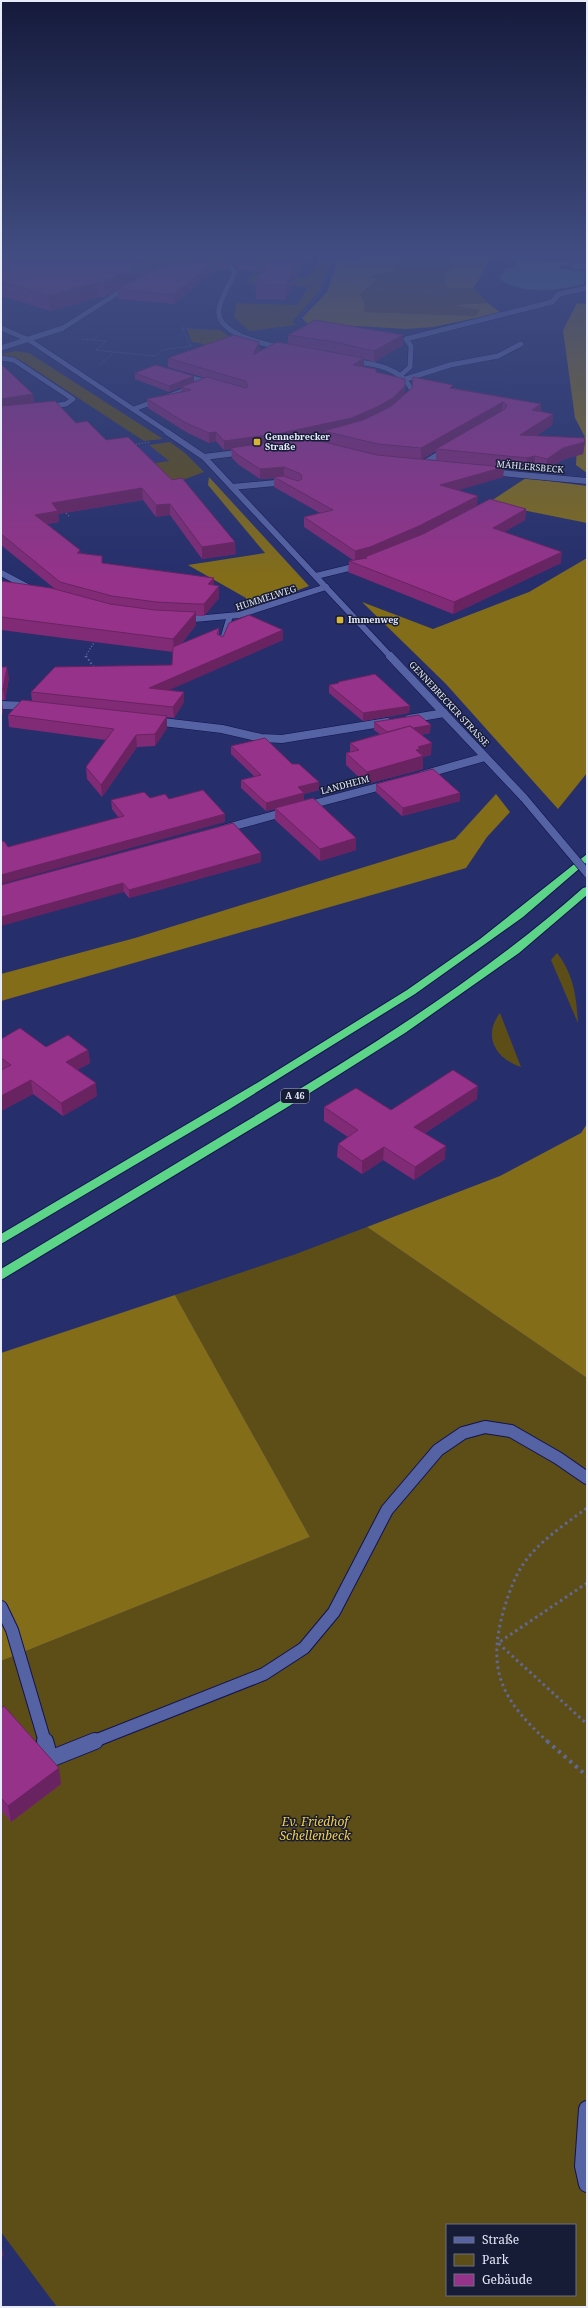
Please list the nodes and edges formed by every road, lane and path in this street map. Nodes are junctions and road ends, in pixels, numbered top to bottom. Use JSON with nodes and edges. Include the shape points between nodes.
{"nodes":[{"id":1,"x":20,"y":364,"type":"edge"},
{"id":2,"x":63,"y":364,"type":"edge"},
{"id":3,"x":102,"y":364,"type":"edge"},
{"id":4,"x":367,"y":364,"type":"edge"},
{"id":5,"x":410,"y":364,"type":"edge"},
{"id":6,"x":458,"y":364,"type":"edge"},
{"id":7,"x":173,"y":372,"type":"edge"},
{"id":8,"x":401,"y":375,"type":"junction"},
{"id":9,"x":86,"y":379,"type":"junction"},
{"id":10,"x":406,"y":379,"type":"junction"},
{"id":11,"x":206,"y":382,"type":"junction"},
{"id":12,"x":214,"y":385,"type":"edge"},
{"id":13,"x":402,"y":404,"type":"edge"},
{"id":14,"x":37,"y":408,"type":"edge"},
{"id":15,"x":134,"y":409,"type":"junction"},
{"id":16,"x":345,"y":432,"type":"edge"},
{"id":17,"x":307,"y":442,"type":"junction"},
{"id":18,"x":138,"y":444,"type":"edge"},
{"id":19,"x":300,"y":444,"type":"edge"},
{"id":20,"x":130,"y":445,"type":"edge"},
{"id":21,"x":454,"y":445,"type":"edge"},
{"id":22,"x":319,"y":446,"type":"edge"},
{"id":23,"x":251,"y":451,"type":"edge"},
{"id":24,"x":204,"y":457,"type":"junction"},
{"id":25,"x":413,"y":464,"type":"edge"},
{"id":26,"x":421,"y":465,"type":"junction"},
{"id":27,"x":428,"y":466,"type":"edge"},
{"id":28,"x":484,"y":472,"type":"edge"},
{"id":29,"x":587,"y":482,"type":"edge"},
{"id":30,"x":291,"y":484,"type":"edge"},
{"id":31,"x":232,"y":487,"type":"junction"},
{"id":32,"x":64,"y":510,"type":"edge"},
{"id":33,"x":69,"y":516,"type":"dead end"},
{"id":34,"x":371,"y":562,"type":"edge"},
{"id":35,"x":1,"y":573,"type":"edge"},
{"id":36,"x":316,"y":576,"type":"junction"},
{"id":37,"x":326,"y":587,"type":"junction"},
{"id":38,"x":43,"y":594,"type":"edge"},
{"id":39,"x":229,"y":619,"type":"junction"},
{"id":40,"x":176,"y":620,"type":"edge"},
{"id":41,"x":96,"y":638,"type":"edge"},
{"id":42,"x":222,"y":642,"type":"edge"},
{"id":43,"x":100,"y":673,"type":"edge"},
{"id":44,"x":1,"y":705,"type":"edge"},
{"id":45,"x":38,"y":707,"type":"edge"},
{"id":46,"x":444,"y":713,"type":"junction"},
{"id":47,"x":144,"y":719,"type":"edge"},
{"id":48,"x":485,"y":757,"type":"junction"},
{"id":49,"x":414,"y":777,"type":"edge"},
{"id":50,"x":399,"y":781,"type":"edge"},
{"id":51,"x":215,"y":831,"type":"edge"},
{"id":52,"x":587,"y":856,"type":"edge"},
{"id":53,"x":587,"y":873,"type":"edge"},
{"id":54,"x":587,"y":890,"type":"edge"},
{"id":55,"x":1,"y":1240,"type":"edge"},
{"id":56,"x":1,"y":1275,"type":"edge"},
{"id":57,"x":587,"y":1478,"type":"edge"},
{"id":58,"x":587,"y":1508,"type":"edge"},
{"id":59,"x":587,"y":1583,"type":"edge"},
{"id":60,"x":1,"y":1607,"type":"edge"},
{"id":61,"x":498,"y":1643,"type":"junction"},
{"id":62,"x":587,"y":1724,"type":"edge"},
{"id":63,"x":587,"y":1776,"type":"edge"},
{"id":64,"x":587,"y":2110,"type":"edge"},
{"id":65,"x":587,"y":2184,"type":"edge"}],
"edges":[{"from":1,"to":14,"type":"street","via":[[73,399],[66,404]]},
{"from":2,"to":9,"type":"street","name":"GENNEBRECKER STRASSE"},
{"from":3,"to":9,"type":"path"},
{"from":4,"to":8,"type":"street"},
{"from":5,"to":8,"type":"street"},
{"from":6,"to":10,"type":"street"},
{"from":7,"to":11,"type":"street"},
{"from":8,"to":10,"type":"street"},
{"from":9,"to":15,"type":"street","name":"GENNEBRECKER STRASSE"},
{"from":10,"to":13,"type":"street","via":[[412,390]]},
{"from":11,"to":12,"type":"street"},
{"from":11,"to":15,"type":"street"},
{"from":15,"to":24,"type":"street","name":"GENNEBRECKER STRASSE"},
{"from":16,"to":17,"type":"street"},
{"from":17,"to":19,"type":"street"},
{"from":17,"to":22,"type":"street"},
{"from":18,"to":20,"type":"path"},
{"from":21,"to":26,"type":"street"},
{"from":23,"to":24,"type":"street"},
{"from":24,"to":31,"type":"street","name":"GENNEBRECKER STRASSE"},
{"from":25,"to":26,"type":"street"},
{"from":26,"to":27,"type":"street"},
{"from":28,"to":29,"type":"street","name":"MÄHLERSBECK"},
{"from":30,"to":31,"type":"street","via":[[284,481]]},
{"from":31,"to":36,"type":"street","name":"GENNEBRECKER STRASSE"},
{"from":32,"to":33,"type":"path"},
{"from":34,"to":36,"type":"street"},
{"from":35,"to":38,"type":"street"},
{"from":36,"to":37,"type":"street","name":"GENNEBRECKER STRASSE"},
{"from":37,"to":39,"type":"street","name":"HUMMELWEG"},
{"from":37,"to":46,"type":"street","name":"GENNEBRECKER STRASSE"},
{"from":39,"to":40,"type":"street","name":"HUMMELWEG"},
{"from":39,"to":42,"type":"street"},
{"from":41,"to":43,"type":"path","via":[[85,657]]},
{"from":44,"to":45,"type":"street"},
{"from":46,"to":47,"type":"street","via":[[282,738],[261,738],[222,729]]},
{"from":46,"to":48,"type":"street","name":"GENNEBRECKER STRASSE"},
{"from":48,"to":49,"type":"street"},
{"from":48,"to":53,"type":"street","name":"GENNEBRECKER STRASSE","bridge":true,"via":[[524,798]]},
{"from":50,"to":51,"type":"street","name":"LANDHEIM"},
{"from":52,"to":55,"type":"highway","number":"A 46","via":[[562,880],[495,933],[380,1013],[209,1118]]},
{"from":54,"to":56,"type":"highway","number":"A 46","via":[[527,941],[451,998],[367,1053]]},
{"from":57,"to":60,"type":"street","via":[[511,1431],[485,1427],[463,1433],[438,1450],[387,1510],[334,1612],[304,1648],[264,1674],[50,1759],[12,1630]]},
{"from":58,"to":61,"type":"path","via":[[549,1537],[524,1562],[504,1607]]},
{"from":59,"to":61,"type":"path"},
{"from":61,"to":62,"type":"path"},
{"from":61,"to":63,"type":"path","via":[[497,1671],[512,1702],[526,1719]]},
{"from":64,"to":65,"type":"street","via":[[583,2166]]}]}
